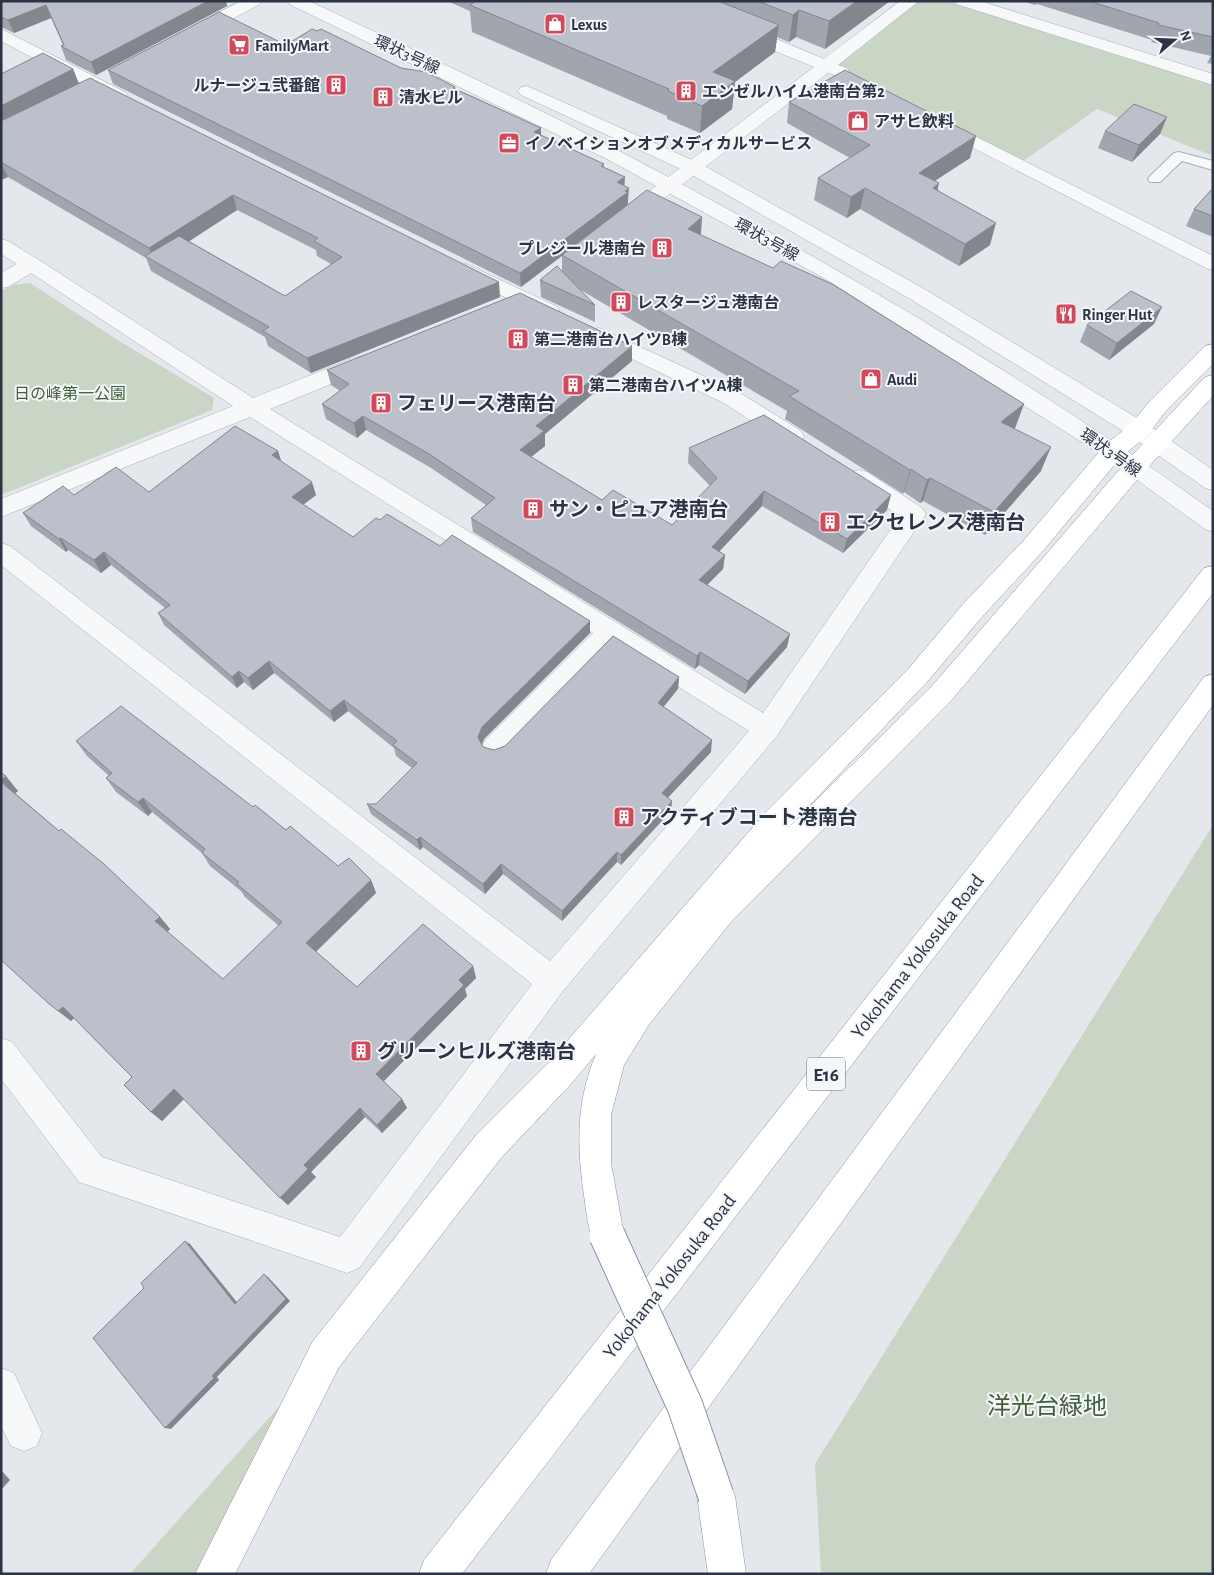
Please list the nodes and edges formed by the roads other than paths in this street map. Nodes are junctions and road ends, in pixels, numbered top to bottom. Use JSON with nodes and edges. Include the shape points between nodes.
{"nodes":[{"id":1,"x":254,"y":1,"type":"edge"},
{"id":2,"x":294,"y":1,"type":"edge"},
{"id":3,"x":334,"y":1,"type":"edge"},
{"id":4,"x":911,"y":1,"type":"edge"},
{"id":5,"x":962,"y":1,"type":"edge"},
{"id":6,"x":729,"y":26,"type":"edge"},
{"id":7,"x":1,"y":34,"type":"edge"},
{"id":8,"x":175,"y":43,"type":"edge"},
{"id":9,"x":827,"y":65,"type":"junction"},
{"id":10,"x":478,"y":68,"type":"dead end"},
{"id":11,"x":113,"y":75,"type":"edge"},
{"id":12,"x":853,"y":78,"type":"edge"},
{"id":13,"x":1213,"y":80,"type":"edge"},
{"id":14,"x":96,"y":84,"type":"junction"},
{"id":15,"x":514,"y":84,"type":"dead end"},
{"id":16,"x":79,"y":93,"type":"edge"},
{"id":17,"x":131,"y":102,"type":"edge"},
{"id":18,"x":923,"y":115,"type":"edge"},
{"id":19,"x":1213,"y":166,"type":"edge"},
{"id":20,"x":694,"y":168,"type":"junction"},
{"id":21,"x":1155,"y":179,"type":"dead end"},
{"id":22,"x":670,"y":185,"type":"junction"},
{"id":23,"x":615,"y":226,"type":"edge"},
{"id":24,"x":1,"y":245,"type":"edge"},
{"id":25,"x":451,"y":262,"type":"edge"},
{"id":26,"x":32,"y":264,"type":"junction"},
{"id":27,"x":1213,"y":264,"type":"edge"},
{"id":28,"x":1,"y":282,"type":"edge"},
{"id":29,"x":529,"y":292,"type":"junction"},
{"id":30,"x":495,"y":309,"type":"edge"},
{"id":31,"x":1213,"y":351,"type":"edge"},
{"id":32,"x":378,"y":356,"type":"edge"},
{"id":33,"x":1213,"y":382,"type":"edge"},
{"id":34,"x":252,"y":408,"type":"junction"},
{"id":35,"x":1148,"y":437,"type":"junction"},
{"id":36,"x":815,"y":451,"type":"edge"},
{"id":37,"x":1124,"y":459,"type":"junction"},
{"id":38,"x":840,"y":466,"type":"edge"},
{"id":39,"x":1211,"y":481,"type":"edge"},
{"id":40,"x":1,"y":508,"type":"edge"},
{"id":41,"x":1213,"y":523,"type":"edge"},
{"id":42,"x":1,"y":552,"type":"edge"},
{"id":43,"x":1213,"y":575,"type":"edge"},
{"id":44,"x":611,"y":631,"type":"junction"},
{"id":45,"x":1213,"y":684,"type":"edge"},
{"id":46,"x":767,"y":729,"type":"junction"},
{"id":47,"x":496,"y":748,"type":"edge"},
{"id":48,"x":552,"y":980,"type":"junction"},
{"id":49,"x":6,"y":1070,"type":"edge"},
{"id":50,"x":1,"y":1386,"type":"edge"},
{"id":51,"x":24,"y":1433,"type":"dead end"},
{"id":52,"x":214,"y":1574,"type":"edge"},
{"id":53,"x":438,"y":1574,"type":"edge"},
{"id":54,"x":565,"y":1574,"type":"edge"},
{"id":55,"x":727,"y":1574,"type":"edge"}],
"edges":[{"from":1,"to":8,"type":"street"},
{"from":2,"to":22,"type":"street","name":"環状3号線","via":[[528,112]]},
{"from":3,"to":10,"type":"street","name":"環状3号線"},
{"from":4,"to":9,"type":"street"},
{"from":5,"to":13,"type":"street"},
{"from":6,"to":9,"type":"street"},
{"from":7,"to":14,"type":"street"},
{"from":9,"to":12,"type":"street"},
{"from":9,"to":20,"type":"street"},
{"from":11,"to":14,"type":"street"},
{"from":14,"to":16,"type":"street"},
{"from":14,"to":17,"type":"street"},
{"from":15,"to":20,"type":"street","name":"環状3号線"},
{"from":18,"to":27,"type":"street"},
{"from":19,"to":21,"type":"lane","via":[[1180,156]]},
{"from":20,"to":22,"type":"street"},
{"from":20,"to":35,"type":"street","name":"環状3号線","via":[[919,296]]},
{"from":22,"to":23,"type":"street"},
{"from":22,"to":37,"type":"street","name":"環状3号線","via":[[836,277]]},
{"from":24,"to":26,"type":"street"},
{"from":25,"to":29,"type":"street"},
{"from":26,"to":28,"type":"street"},
{"from":26,"to":34,"type":"street"},
{"from":29,"to":30,"type":"street"},
{"from":29,"to":36,"type":"street","via":[[732,398]]},
{"from":31,"to":35,"type":"highway","via":[[1157,407]]},
{"from":32,"to":34,"type":"street"},
{"from":33,"to":35,"type":"highway"},
{"from":34,"to":40,"type":"street"},
{"from":34,"to":44,"type":"street"},
{"from":35,"to":37,"type":"highway"},
{"from":35,"to":39,"type":"street","name":"環状3号線"},
{"from":37,"to":41,"type":"street","name":"環状3号線"},
{"from":37,"to":52,"type":"highway","via":[[1033,546],[918,675],[775,822],[560,1073],[490,1146],[326,1354]]},
{"from":37,"to":55,"type":"highway","bridge":true,"via":[[940,694],[721,913],[636,1016],[610,1059],[595,1114],[595,1163],[607,1235],[685,1406],[716,1496]]},
{"from":38,"to":46,"type":"street","via":[[914,514]]},
{"from":42,"to":48,"type":"street"},
{"from":43,"to":53,"type":"highway","name":"Yokohama Yokosuka Road","number":"E16"},
{"from":44,"to":46,"type":"street"},
{"from":44,"to":47,"type":"street"},
{"from":45,"to":54,"type":"highway"},
{"from":46,"to":48,"type":"street"},
{"from":48,"to":49,"type":"street","via":[[347,1256],[91,1170]]},
{"from":50,"to":51,"type":"street"}]}
